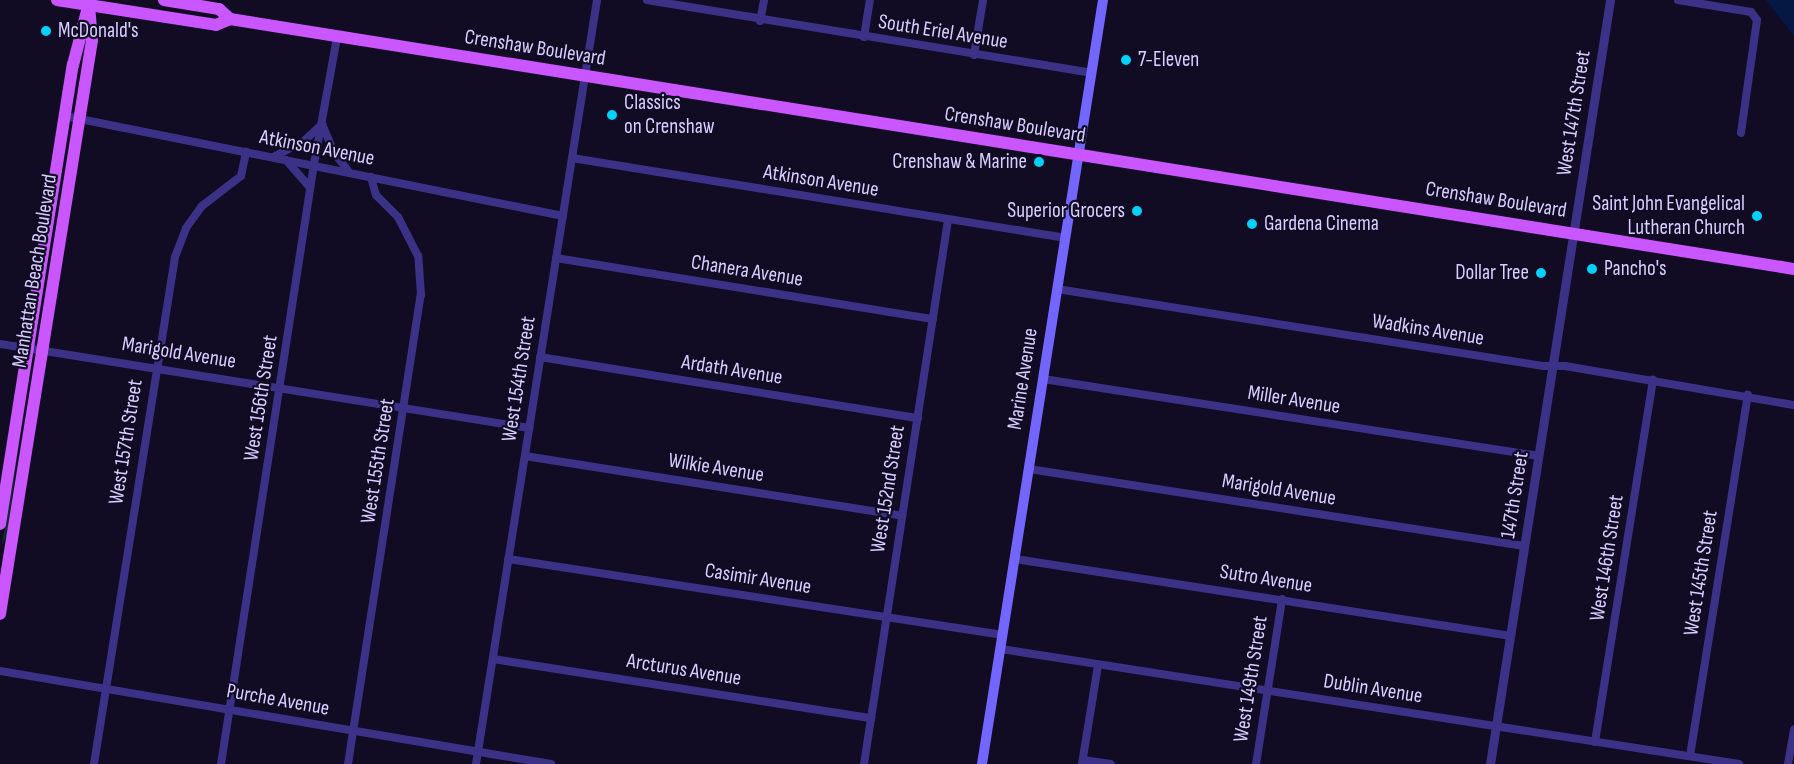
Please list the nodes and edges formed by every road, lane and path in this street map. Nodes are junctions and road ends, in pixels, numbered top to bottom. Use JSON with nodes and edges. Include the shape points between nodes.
{"nodes":[{"id":1,"x":57,"y":0,"type":"edge"},
{"id":2,"x":164,"y":0,"type":"edge"},
{"id":3,"x":597,"y":0,"type":"edge"},
{"id":4,"x":647,"y":0,"type":"edge"},
{"id":5,"x":764,"y":0,"type":"edge"},
{"id":6,"x":870,"y":0,"type":"edge"},
{"id":7,"x":983,"y":0,"type":"edge"},
{"id":8,"x":1102,"y":0,"type":"edge"},
{"id":9,"x":1610,"y":0,"type":"edge"},
{"id":10,"x":1678,"y":0,"type":"edge"},
{"id":11,"x":89,"y":3,"type":"edge"},
{"id":12,"x":230,"y":19,"type":"junction"},
{"id":13,"x":760,"y":21,"type":"junction"},
{"id":14,"x":337,"y":37,"type":"junction"},
{"id":15,"x":864,"y":38,"type":"junction"},
{"id":16,"x":974,"y":55,"type":"junction"},
{"id":17,"x":1091,"y":73,"type":"junction"},
{"id":18,"x":585,"y":76,"type":"junction"},
{"id":19,"x":65,"y":116,"type":"junction"},
{"id":20,"x":80,"y":117,"type":"junction"},
{"id":21,"x":322,"y":124,"type":"junction"},
{"id":22,"x":1741,"y":134,"type":"dead end"},
{"id":23,"x":246,"y":153,"type":"junction"},
{"id":24,"x":1078,"y":154,"type":"junction"},
{"id":25,"x":273,"y":157,"type":"junction"},
{"id":26,"x":572,"y":158,"type":"junction"},
{"id":27,"x":284,"y":159,"type":"junction"},
{"id":28,"x":314,"y":164,"type":"junction"},
{"id":29,"x":349,"y":172,"type":"junction"},
{"id":30,"x":371,"y":177,"type":"junction"},
{"id":31,"x":310,"y":189,"type":"junction"},
{"id":32,"x":563,"y":216,"type":"junction"},
{"id":33,"x":948,"y":220,"type":"junction"},
{"id":34,"x":1574,"y":232,"type":"junction"},
{"id":35,"x":1065,"y":238,"type":"junction"},
{"id":36,"x":556,"y":258,"type":"junction"},
{"id":37,"x":1794,"y":269,"type":"edge"},
{"id":38,"x":1057,"y":289,"type":"junction"},
{"id":39,"x":933,"y":319,"type":"junction"},
{"id":40,"x":0,"y":344,"type":"edge"},
{"id":41,"x":28,"y":347,"type":"junction"},
{"id":42,"x":42,"y":350,"type":"junction"},
{"id":43,"x":540,"y":357,"type":"junction"},
{"id":44,"x":1554,"y":366,"type":"junction"},
{"id":45,"x":155,"y":368,"type":"junction"},
{"id":46,"x":1042,"y":379,"type":"junction"},
{"id":47,"x":1653,"y":380,"type":"junction"},
{"id":48,"x":281,"y":388,"type":"junction"},
{"id":49,"x":1748,"y":395,"type":"junction"},
{"id":50,"x":1794,"y":405,"type":"edge"},
{"id":51,"x":404,"y":408,"type":"junction"},
{"id":52,"x":918,"y":418,"type":"junction"},
{"id":53,"x":529,"y":428,"type":"junction"},
{"id":54,"x":525,"y":456,"type":"junction"},
{"id":55,"x":1539,"y":456,"type":"junction"},
{"id":56,"x":1029,"y":469,"type":"junction"},
{"id":57,"x":902,"y":516,"type":"junction"},
{"id":58,"x":0,"y":524,"type":"edge"},
{"id":59,"x":1524,"y":546,"type":"junction"},
{"id":60,"x":508,"y":559,"type":"junction"},
{"id":61,"x":1015,"y":559,"type":"junction"},
{"id":62,"x":4,"y":564,"type":"edge"},
{"id":63,"x":1282,"y":599,"type":"junction"},
{"id":64,"x":0,"y":614,"type":"edge"},
{"id":65,"x":886,"y":617,"type":"junction"},
{"id":66,"x":1003,"y":635,"type":"junction"},
{"id":67,"x":1511,"y":636,"type":"junction"},
{"id":68,"x":1001,"y":649,"type":"junction"},
{"id":69,"x":493,"y":659,"type":"junction"},
{"id":70,"x":1098,"y":664,"type":"junction"},
{"id":71,"x":0,"y":671,"type":"edge"},
{"id":72,"x":106,"y":689,"type":"junction"},
{"id":73,"x":1267,"y":691,"type":"junction"},
{"id":74,"x":229,"y":710,"type":"junction"},
{"id":75,"x":871,"y":718,"type":"junction"},
{"id":76,"x":1496,"y":726,"type":"junction"},
{"id":77,"x":1794,"y":730,"type":"edge"},
{"id":78,"x":354,"y":731,"type":"junction"},
{"id":79,"x":1595,"y":742,"type":"junction"},
{"id":80,"x":478,"y":752,"type":"junction"},
{"id":81,"x":1690,"y":756,"type":"junction"},
{"id":82,"x":1083,"y":762,"type":"edge"},
{"id":83,"x":94,"y":764,"type":"edge"},
{"id":84,"x":221,"y":764,"type":"edge"},
{"id":85,"x":348,"y":764,"type":"edge"},
{"id":86,"x":476,"y":764,"type":"edge"},
{"id":87,"x":550,"y":764,"type":"edge"},
{"id":88,"x":864,"y":764,"type":"edge"},
{"id":89,"x":982,"y":764,"type":"edge"},
{"id":90,"x":1110,"y":764,"type":"edge"},
{"id":91,"x":1256,"y":764,"type":"edge"},
{"id":92,"x":1490,"y":764,"type":"edge"},
{"id":93,"x":1739,"y":764,"type":"edge"},
{"id":94,"x":1788,"y":764,"type":"edge"}],
"edges":[{"from":1,"to":11,"type":"main road","name":"Crenshaw Boulevard"},
{"from":2,"to":12,"type":"main road","name":"Crenshaw Boulevard","via":[[219,9]]},
{"from":3,"to":18,"type":"street","name":"West 154th Street"},
{"from":4,"to":13,"type":"street","name":"South Eriel Avenue"},
{"from":5,"to":13,"type":"street"},
{"from":6,"to":15,"type":"street"},
{"from":7,"to":16,"type":"street"},
{"from":8,"to":17,"type":"main road","name":"Marine Avenue"},
{"from":9,"to":34,"type":"street","name":"West 147th Street"},
{"from":10,"to":22,"type":"street","via":[[1754,15],[1757,20]]},
{"from":11,"to":12,"type":"main road","name":"Crenshaw Boulevard","via":[[216,25]]},
{"from":11,"to":19,"type":"main road","name":"Manhattan Beach Boulevard","via":[[78,37]]},
{"from":11,"to":20,"type":"main road","name":"Manhattan Beach Boulevard","via":[[92,40]]},
{"from":12,"to":14,"type":"main road","name":"Crenshaw Boulevard"},
{"from":13,"to":15,"type":"street","name":"South Eriel Avenue"},
{"from":14,"to":18,"type":"main road","name":"Crenshaw Boulevard"},
{"from":14,"to":21,"type":"street","name":"West 156th Street"},
{"from":15,"to":16,"type":"street","name":"South Eriel Avenue"},
{"from":16,"to":17,"type":"street","name":"South Eriel Avenue"},
{"from":17,"to":24,"type":"main road","name":"Marine Avenue"},
{"from":18,"to":24,"type":"main road","name":"Crenshaw Boulevard"},
{"from":18,"to":26,"type":"street","name":"West 154th Street"},
{"from":19,"to":20,"type":"street","name":"Atkinson Avenue"},
{"from":19,"to":41,"type":"main road","name":"Manhattan Beach Boulevard"},
{"from":20,"to":23,"type":"street","name":"Atkinson Avenue"},
{"from":20,"to":42,"type":"main road","name":"Manhattan Beach Boulevard"},
{"from":21,"to":25,"type":"street","via":[[304,141]]},
{"from":21,"to":28,"type":"street","name":"West 156th Street"},
{"from":21,"to":29,"type":"street","via":[[335,154]]},
{"from":23,"to":25,"type":"street","name":"Atkinson Avenue"},
{"from":23,"to":45,"type":"street","name":"West 157th Street","via":[[241,176],[202,206],[179,244]]},
{"from":24,"to":34,"type":"main road","name":"Crenshaw Boulevard"},
{"from":24,"to":35,"type":"main road","name":"Marine Avenue"},
{"from":25,"to":27,"type":"street","name":"Atkinson Avenue"},
{"from":26,"to":32,"type":"street","name":"West 154th Street"},
{"from":26,"to":33,"type":"street","name":"Atkinson Avenue"},
{"from":27,"to":28,"type":"street","name":"Atkinson Avenue"},
{"from":27,"to":31,"type":"street","via":[[306,179]]},
{"from":28,"to":29,"type":"street","name":"Atkinson Avenue"},
{"from":28,"to":31,"type":"street","name":"West 156th Street"},
{"from":29,"to":30,"type":"street","name":"Atkinson Avenue"},
{"from":30,"to":32,"type":"street","name":"Atkinson Avenue"},
{"from":30,"to":51,"type":"street","name":"West 155th Street","via":[[376,195],[405,229],[421,273],[420,315]]},
{"from":31,"to":48,"type":"street","name":"West 156th Street"},
{"from":32,"to":36,"type":"street","name":"West 154th Street"},
{"from":33,"to":35,"type":"street","name":"Atkinson Avenue"},
{"from":33,"to":39,"type":"street","name":"West 152nd Street"},
{"from":34,"to":37,"type":"main road","name":"Crenshaw Boulevard"},
{"from":34,"to":44,"type":"street","name":"147th Street"},
{"from":35,"to":38,"type":"main road","name":"Marine Avenue"},
{"from":36,"to":39,"type":"street","name":"Chanera Avenue"},
{"from":36,"to":43,"type":"street","name":"West 154th Street"},
{"from":38,"to":44,"type":"street","name":"Wadkins Avenue"},
{"from":38,"to":46,"type":"main road","name":"Marine Avenue"},
{"from":39,"to":52,"type":"street","name":"West 152nd Street"},
{"from":40,"to":41,"type":"street","name":"Marigold Avenue"},
{"from":41,"to":42,"type":"street","name":"Marigold Avenue"},
{"from":41,"to":58,"type":"main road","name":"Manhattan Beach Boulevard"},
{"from":42,"to":45,"type":"street","name":"Marigold Avenue"},
{"from":42,"to":62,"type":"main road","name":"Manhattan Beach Boulevard"},
{"from":43,"to":52,"type":"street","name":"Ardath Avenue"},
{"from":43,"to":53,"type":"street","name":"West 154th Street"},
{"from":44,"to":47,"type":"street","name":"Wadkins Avenue"},
{"from":44,"to":55,"type":"street","name":"147th Street"},
{"from":45,"to":48,"type":"street","name":"Marigold Avenue"},
{"from":45,"to":72,"type":"street","name":"West 157th Street"},
{"from":46,"to":55,"type":"street","name":"Miller Avenue"},
{"from":46,"to":56,"type":"main road","name":"Marine Avenue"},
{"from":47,"to":49,"type":"street","name":"Wadkins Avenue"},
{"from":47,"to":79,"type":"street","name":"West 146th Street"},
{"from":48,"to":51,"type":"street","name":"Marigold Avenue"},
{"from":48,"to":74,"type":"street","name":"West 156th Street"},
{"from":49,"to":50,"type":"street","name":"Wadkins Avenue"},
{"from":49,"to":81,"type":"street","name":"West 145th Street"},
{"from":51,"to":53,"type":"street","name":"Marigold Avenue"},
{"from":51,"to":78,"type":"street","name":"West 155th Street"},
{"from":52,"to":57,"type":"street","name":"West 152nd Street"},
{"from":53,"to":54,"type":"street","name":"West 154th Street"},
{"from":54,"to":57,"type":"street","name":"Wilkie Avenue"},
{"from":54,"to":60,"type":"street","name":"West 154th Street"},
{"from":55,"to":59,"type":"street","name":"147th Street"},
{"from":56,"to":59,"type":"street","name":"Marigold Avenue"},
{"from":56,"to":61,"type":"main road","name":"Marine Avenue"},
{"from":57,"to":65,"type":"street","name":"West 152nd Street"},
{"from":59,"to":67,"type":"street","name":"147th Street"},
{"from":60,"to":65,"type":"street","name":"Casimir Avenue"},
{"from":60,"to":69,"type":"street","name":"West 154th Street"},
{"from":61,"to":63,"type":"street","name":"Sutro Avenue"},
{"from":61,"to":66,"type":"main road","name":"Marine Avenue"},
{"from":62,"to":64,"type":"main road","name":"Manhattan Beach Boulevard"},
{"from":63,"to":67,"type":"street","name":"Sutro Avenue"},
{"from":63,"to":73,"type":"street","name":"West 149th Street"},
{"from":65,"to":66,"type":"street","name":"Casimir Avenue"},
{"from":65,"to":75,"type":"street","name":"West 152nd Street"},
{"from":66,"to":68,"type":"main road","name":"Marine Avenue"},
{"from":67,"to":76,"type":"street","name":"147th Street"},
{"from":68,"to":70,"type":"street","name":"Dublin Avenue"},
{"from":68,"to":89,"type":"main road","name":"Marine Avenue"},
{"from":69,"to":75,"type":"street","name":"Arcturus Avenue"},
{"from":69,"to":80,"type":"street","name":"West 154th Street"},
{"from":70,"to":73,"type":"street","name":"Dublin Avenue"},
{"from":70,"to":82,"type":"street"},
{"from":71,"to":72,"type":"street","name":"Purche Avenue"},
{"from":72,"to":74,"type":"street","name":"Purche Avenue"},
{"from":72,"to":83,"type":"street","name":"West 157th Street"},
{"from":73,"to":76,"type":"street","name":"Dublin Avenue"},
{"from":73,"to":91,"type":"street","name":"West 149th Street"},
{"from":74,"to":78,"type":"street","name":"Purche Avenue"},
{"from":74,"to":84,"type":"street","name":"West 156th Street"},
{"from":75,"to":88,"type":"street","name":"West 152nd Street"},
{"from":76,"to":79,"type":"street","name":"Dublin Avenue"},
{"from":76,"to":92,"type":"street","name":"147th Street"},
{"from":77,"to":94,"type":"street"},
{"from":78,"to":80,"type":"street","name":"Purche Avenue"},
{"from":78,"to":85,"type":"street","name":"West 155th Street"},
{"from":79,"to":81,"type":"street","name":"Dublin Avenue"},
{"from":80,"to":86,"type":"street","name":"West 154th Street"},
{"from":80,"to":87,"type":"street","name":"Purche Avenue"},
{"from":81,"to":93,"type":"street","name":"Dublin Avenue"},
{"from":82,"to":90,"type":"street"}]}
